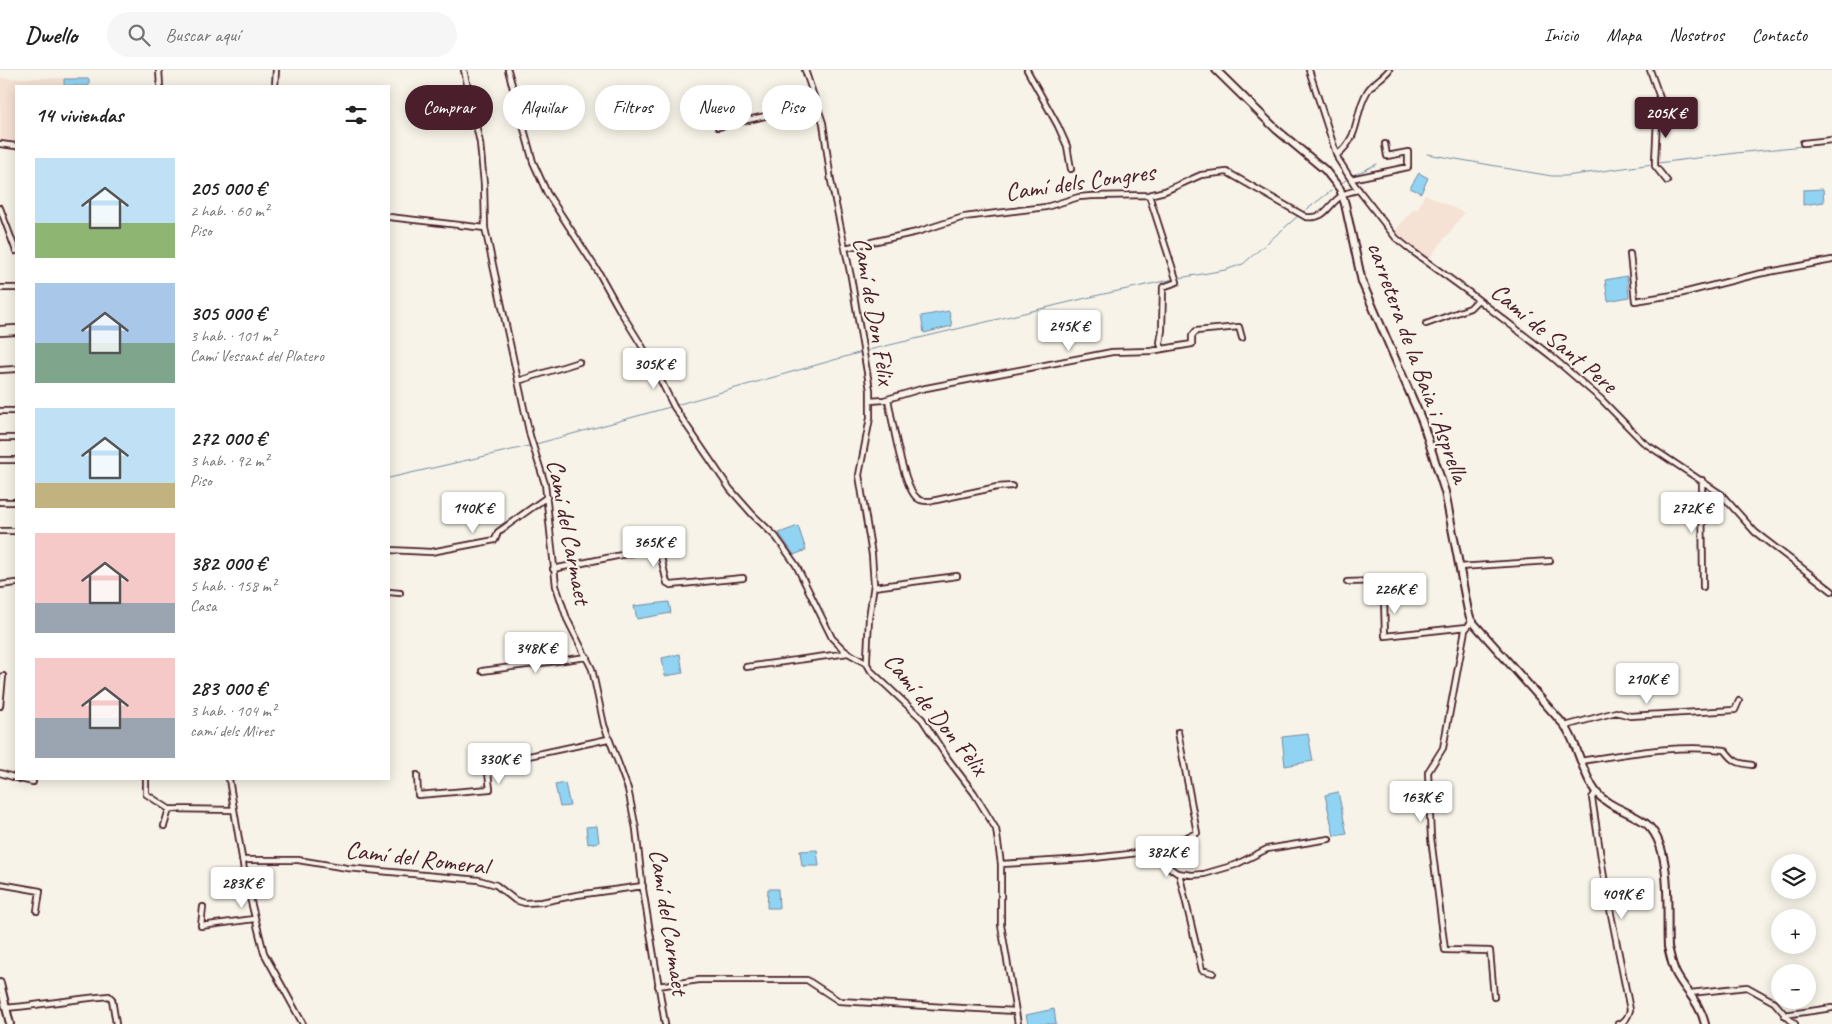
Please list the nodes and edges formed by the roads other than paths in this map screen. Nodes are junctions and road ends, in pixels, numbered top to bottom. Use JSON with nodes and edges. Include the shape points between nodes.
{"nodes":[{"id":1,"x":159,"y":70,"type":"edge"},
{"id":2,"x":276,"y":70,"type":"edge"},
{"id":3,"x":464,"y":70,"type":"edge"},
{"id":4,"x":508,"y":70,"type":"edge"},
{"id":5,"x":805,"y":70,"type":"edge"},
{"id":6,"x":1027,"y":70,"type":"edge"},
{"id":7,"x":1216,"y":70,"type":"edge"},
{"id":8,"x":1309,"y":70,"type":"edge"},
{"id":9,"x":1389,"y":70,"type":"edge"},
{"id":10,"x":1650,"y":70,"type":"edge"},
{"id":11,"x":160,"y":85,"type":"edge"},
{"id":12,"x":275,"y":85,"type":"edge"},
{"id":13,"x":810,"y":85,"type":"edge"},
{"id":14,"x":822,"y":120,"type":"edge"},
{"id":15,"x":1832,"y":140,"type":"edge"},
{"id":16,"x":1803,"y":143,"type":"dead end"},
{"id":17,"x":0,"y":144,"type":"edge"},
{"id":18,"x":1385,"y":144,"type":"dead end"},
{"id":19,"x":15,"y":146,"type":"edge"},
{"id":20,"x":1337,"y":156,"type":"junction"},
{"id":21,"x":1071,"y":169,"type":"dead end"},
{"id":22,"x":1351,"y":179,"type":"junction"},
{"id":23,"x":1667,"y":181,"type":"dead end"},
{"id":24,"x":1359,"y":190,"type":"junction"},
{"id":25,"x":1149,"y":195,"type":"junction"},
{"id":26,"x":1342,"y":195,"type":"junction"},
{"id":27,"x":0,"y":208,"type":"edge"},
{"id":28,"x":390,"y":217,"type":"edge"},
{"id":29,"x":485,"y":228,"type":"junction"},
{"id":30,"x":15,"y":248,"type":"edge"},
{"id":31,"x":845,"y":248,"type":"junction"},
{"id":32,"x":1630,"y":254,"type":"dead end"},
{"id":33,"x":1832,"y":260,"type":"edge"},
{"id":34,"x":0,"y":288,"type":"edge"},
{"id":35,"x":15,"y":288,"type":"edge"},
{"id":36,"x":1478,"y":300,"type":"junction"},
{"id":37,"x":1426,"y":324,"type":"dead end"},
{"id":38,"x":15,"y":328,"type":"edge"},
{"id":39,"x":0,"y":329,"type":"edge"},
{"id":40,"x":15,"y":332,"type":"edge"},
{"id":41,"x":0,"y":333,"type":"edge"},
{"id":42,"x":1242,"y":338,"type":"dead end"},
{"id":43,"x":1162,"y":349,"type":"junction"},
{"id":44,"x":579,"y":362,"type":"dead end"},
{"id":45,"x":0,"y":370,"type":"edge"},
{"id":46,"x":15,"y":370,"type":"edge"},
{"id":47,"x":518,"y":381,"type":"junction"},
{"id":48,"x":888,"y":399,"type":"junction"},
{"id":49,"x":870,"y":401,"type":"junction"},
{"id":50,"x":15,"y":411,"type":"edge"},
{"id":51,"x":0,"y":412,"type":"edge"},
{"id":52,"x":0,"y":438,"type":"edge"},
{"id":53,"x":15,"y":438,"type":"edge"},
{"id":54,"x":0,"y":460,"type":"edge"},
{"id":55,"x":15,"y":460,"type":"edge"},
{"id":56,"x":1702,"y":480,"type":"junction"},
{"id":57,"x":1012,"y":486,"type":"dead end"},
{"id":58,"x":547,"y":497,"type":"junction"},
{"id":59,"x":0,"y":502,"type":"edge"},
{"id":60,"x":15,"y":502,"type":"edge"},
{"id":61,"x":0,"y":531,"type":"edge"},
{"id":62,"x":15,"y":531,"type":"edge"},
{"id":63,"x":390,"y":550,"type":"edge"},
{"id":64,"x":1550,"y":561,"type":"dead end"},
{"id":65,"x":1459,"y":567,"type":"junction"},
{"id":66,"x":554,"y":569,"type":"junction"},
{"id":67,"x":957,"y":576,"type":"dead end"},
{"id":68,"x":743,"y":578,"type":"dead end"},
{"id":69,"x":15,"y":582,"type":"edge"},
{"id":70,"x":1347,"y":582,"type":"dead end"},
{"id":71,"x":0,"y":585,"type":"edge"},
{"id":72,"x":874,"y":587,"type":"junction"},
{"id":73,"x":1702,"y":587,"type":"dead end"},
{"id":74,"x":1832,"y":591,"type":"edge"},
{"id":75,"x":390,"y":592,"type":"edge"},
{"id":76,"x":400,"y":593,"type":"dead end"},
{"id":77,"x":1472,"y":621,"type":"junction"},
{"id":78,"x":1467,"y":627,"type":"junction"},
{"id":79,"x":848,"y":653,"type":"junction"},
{"id":80,"x":588,"y":658,"type":"junction"},
{"id":81,"x":867,"y":664,"type":"junction"},
{"id":82,"x":746,"y":667,"type":"dead end"},
{"id":83,"x":482,"y":671,"type":"dead end"},
{"id":84,"x":3,"y":676,"type":"dead end"},
{"id":85,"x":1739,"y":701,"type":"dead end"},
{"id":86,"x":0,"y":706,"type":"edge"},
{"id":87,"x":1565,"y":726,"type":"junction"},
{"id":88,"x":1178,"y":732,"type":"dead end"},
{"id":89,"x":608,"y":738,"type":"junction"},
{"id":90,"x":1581,"y":762,"type":"junction"},
{"id":91,"x":1752,"y":765,"type":"dead end"},
{"id":92,"x":0,"y":773,"type":"edge"},
{"id":93,"x":417,"y":775,"type":"dead end"},
{"id":94,"x":15,"y":778,"type":"edge"},
{"id":95,"x":24,"y":780,"type":"edge"},
{"id":96,"x":146,"y":780,"type":"edge"},
{"id":97,"x":229,"y":780,"type":"edge"},
{"id":98,"x":33,"y":782,"type":"dead end"},
{"id":99,"x":1596,"y":792,"type":"junction"},
{"id":100,"x":168,"y":809,"type":"junction"},
{"id":101,"x":234,"y":810,"type":"junction"},
{"id":102,"x":164,"y":826,"type":"dead end"},
{"id":103,"x":1329,"y":838,"type":"dead end"},
{"id":104,"x":1147,"y":852,"type":"junction"},
{"id":105,"x":242,"y":860,"type":"junction"},
{"id":106,"x":1001,"y":864,"type":"junction"},
{"id":107,"x":1179,"y":873,"type":"junction"},
{"id":108,"x":0,"y":884,"type":"edge"},
{"id":109,"x":643,"y":886,"type":"junction"},
{"id":110,"x":203,"y":907,"type":"dead end"},
{"id":111,"x":37,"y":911,"type":"dead end"},
{"id":112,"x":254,"y":919,"type":"junction"},
{"id":113,"x":1213,"y":972,"type":"dead end"},
{"id":114,"x":0,"y":983,"type":"edge"},
{"id":115,"x":658,"y":986,"type":"junction"},
{"id":116,"x":1690,"y":993,"type":"junction"},
{"id":117,"x":1494,"y":997,"type":"dead end"},
{"id":118,"x":6,"y":1008,"type":"junction"},
{"id":119,"x":1832,"y":1008,"type":"edge"},
{"id":120,"x":1015,"y":1011,"type":"junction"},
{"id":121,"x":1784,"y":1015,"type":"junction"},
{"id":122,"x":10,"y":1024,"type":"edge"},
{"id":123,"x":116,"y":1024,"type":"edge"},
{"id":124,"x":303,"y":1024,"type":"edge"},
{"id":125,"x":666,"y":1024,"type":"edge"},
{"id":126,"x":1018,"y":1024,"type":"edge"},
{"id":127,"x":1618,"y":1024,"type":"edge"},
{"id":128,"x":1705,"y":1024,"type":"edge"},
{"id":129,"x":1795,"y":1024,"type":"edge"}],
"edges":[{"from":1,"to":11,"type":"street"},
{"from":2,"to":12,"type":"street"},
{"from":3,"to":29,"type":"street","name":"Camí del Carmaet","via":[[480,143]]},
{"from":4,"to":79,"type":"street","via":[[532,162],[547,193],[607,287],[695,440],[730,489],[776,537],[796,565],[832,638]]},
{"from":5,"to":13,"type":"street","name":"Camí de Don Fèlix"},
{"from":6,"to":21,"type":"street","via":[[1067,146]]},
{"from":7,"to":26,"type":"main road","name":"carretera de la Baia i Asprella","via":[[1277,130],[1325,170],[1335,180]]},
{"from":8,"to":20,"type":"street","name":"Camí de Sant Pere"},
{"from":9,"to":20,"type":"street","via":[[1366,92],[1355,133]]},
{"from":10,"to":23,"type":"street","via":[[1659,99],[1655,166]]},
{"from":14,"to":31,"type":"street","name":"Camí de Don Fèlix"},
{"from":15,"to":16,"type":"street"},
{"from":17,"to":19,"type":"street"},
{"from":18,"to":22,"type":"street","via":[[1387,156],[1408,152],[1408,167]]},
{"from":20,"to":22,"type":"street","name":"Camí de Sant Pere"},
{"from":22,"to":24,"type":"street","name":"Camí de Sant Pere"},
{"from":24,"to":26,"type":"street","name":"Camí dels Congres"},
{"from":24,"to":36,"type":"street","name":"Camí de Sant Pere","via":[[1396,238]]},
{"from":25,"to":26,"type":"street","name":"Camí dels Congres","via":[[1201,175],[1227,172],[1306,217],[1314,218],[1325,212]]},
{"from":25,"to":31,"type":"street","name":"Camí dels Congres","via":[[1078,197],[1046,207],[964,217],[917,232]]},
{"from":25,"to":43,"type":"street","via":[[1177,282],[1163,287]]},
{"from":26,"to":65,"type":"main road","name":"carretera de la Baia i Asprella","via":[[1362,282],[1428,435],[1446,492]]},
{"from":27,"to":30,"type":"street"},
{"from":28,"to":29,"type":"street"},
{"from":29,"to":47,"type":"street","name":"Camí del Carmaet"},
{"from":31,"to":49,"type":"street","name":"Camí de Don Fèlix"},
{"from":32,"to":33,"type":"street","via":[[1635,301]]},
{"from":34,"to":35,"type":"street"},
{"from":36,"to":37,"type":"street","via":[[1470,308]]},
{"from":36,"to":56,"type":"street","name":"Camí de Sant Pere","via":[[1601,399],[1643,442]]},
{"from":38,"to":39,"type":"street"},
{"from":40,"to":41,"type":"street"},
{"from":42,"to":43,"type":"street","via":[[1239,327],[1196,331],[1192,344]]},
{"from":43,"to":48,"type":"street","via":[[1112,352],[921,389]]},
{"from":44,"to":47,"type":"street"},
{"from":45,"to":46,"type":"street"},
{"from":47,"to":58,"type":"street","name":"Camí del Carmaet"},
{"from":48,"to":49,"type":"street"},
{"from":48,"to":57,"type":"street","via":[[900,458],[916,498],[932,501]]},
{"from":49,"to":72,"type":"street","name":"Camí de Don Fèlix","via":[[859,475]]},
{"from":50,"to":51,"type":"street"},
{"from":52,"to":53,"type":"street"},
{"from":54,"to":55,"type":"street"},
{"from":56,"to":73,"type":"street"},
{"from":56,"to":74,"type":"street","name":"Camí de Sant Pere","via":[[1721,494],[1755,532]]},
{"from":58,"to":63,"type":"street","via":[[498,532],[495,540],[431,552]]},
{"from":58,"to":66,"type":"street","name":"Camí del Carmaet"},
{"from":59,"to":60,"type":"street"},
{"from":61,"to":62,"type":"street"},
{"from":64,"to":65,"type":"street"},
{"from":65,"to":77,"type":"main road","name":"carretera de la Baia i Asprella"},
{"from":66,"to":68,"type":"street","via":[[651,549],[657,550],[661,557],[667,582],[671,585]]},
{"from":66,"to":80,"type":"street","name":"Camí del Carmaet","via":[[567,619]]},
{"from":67,"to":72,"type":"street"},
{"from":69,"to":71,"type":"street"},
{"from":70,"to":78,"type":"street","via":[[1380,581],[1385,636]]},
{"from":72,"to":81,"type":"street","name":"Camí de Don Fèlix"},
{"from":75,"to":76,"type":"street"},
{"from":77,"to":78,"type":"street"},
{"from":77,"to":87,"type":"main road","name":"carretera de la Baia i Asprella"},
{"from":78,"to":117,"type":"street","via":[[1443,748],[1428,772],[1431,838],[1446,950],[1490,951]]},
{"from":79,"to":81,"type":"street"},
{"from":79,"to":82,"type":"street"},
{"from":80,"to":83,"type":"street"},
{"from":80,"to":89,"type":"street","name":"Camí del Carmaet"},
{"from":81,"to":106,"type":"street","name":"Camí de Don Fèlix","via":[[922,719],[974,793],[996,829]]},
{"from":84,"to":86,"type":"street"},
{"from":85,"to":87,"type":"street","via":[[1735,710],[1630,716],[1616,712]]},
{"from":87,"to":90,"type":"main road","name":"carretera de la Baia i Asprella","via":[[1575,742]]},
{"from":88,"to":104,"type":"street","via":[[1197,833]]},
{"from":89,"to":93,"type":"street","via":[[487,766],[490,789],[418,795]]},
{"from":89,"to":109,"type":"street","name":"Camí del Carmaet","via":[[632,807]]},
{"from":90,"to":91,"type":"street","via":[[1640,752],[1712,749],[1725,750],[1738,763]]},
{"from":90,"to":99,"type":"main road","name":"carretera de la Baia i Asprella"},
{"from":92,"to":94,"type":"street"},
{"from":95,"to":98,"type":"street"},
{"from":96,"to":100,"type":"street","via":[[146,794]]},
{"from":97,"to":101,"type":"street"},
{"from":99,"to":116,"type":"main road","name":"carretera de la Baia i Asprella","via":[[1646,823],[1660,843],[1664,853],[1668,946],[1677,975]]},
{"from":99,"to":127,"type":"street","via":[[1592,798],[1605,884],[1630,1010],[1628,1018]]},
{"from":100,"to":101,"type":"street"},
{"from":100,"to":102,"type":"street"},
{"from":101,"to":105,"type":"street"},
{"from":103,"to":107,"type":"street","via":[[1267,849],[1235,865],[1204,874]]},
{"from":104,"to":106,"type":"street"},
{"from":104,"to":107,"type":"street"},
{"from":105,"to":109,"type":"street","name":"Camí del Romeral","via":[[298,860],[347,868],[480,880],[496,885],[515,900],[525,903]]},
{"from":105,"to":112,"type":"street"},
{"from":106,"to":120,"type":"street","name":"Camí de Don Fèlix","via":[[1001,925]]},
{"from":107,"to":113,"type":"street","via":[[1202,970]]},
{"from":108,"to":111,"type":"street","via":[[40,891]]},
{"from":109,"to":115,"type":"street","name":"Camí del Carmaet"},
{"from":110,"to":112,"type":"street","via":[[201,926]]},
{"from":112,"to":124,"type":"street","via":[[264,953]]},
{"from":114,"to":118,"type":"main road"},
{"from":115,"to":120,"type":"street","via":[[699,980],[806,980],[840,1002]]},
{"from":115,"to":125,"type":"street","name":"Camí del Carmaet"},
{"from":116,"to":121,"type":"street","via":[[1747,987],[1774,1002]]},
{"from":116,"to":128,"type":"main road","name":"carretera de la Baia i Asprella","via":[[1702,1012]]},
{"from":118,"to":122,"type":"main road"},
{"from":118,"to":123,"type":"street","via":[[109,996]]},
{"from":119,"to":121,"type":"street"},
{"from":120,"to":126,"type":"street","name":"Camí de Don Fèlix"},
{"from":121,"to":129,"type":"street"}]}
